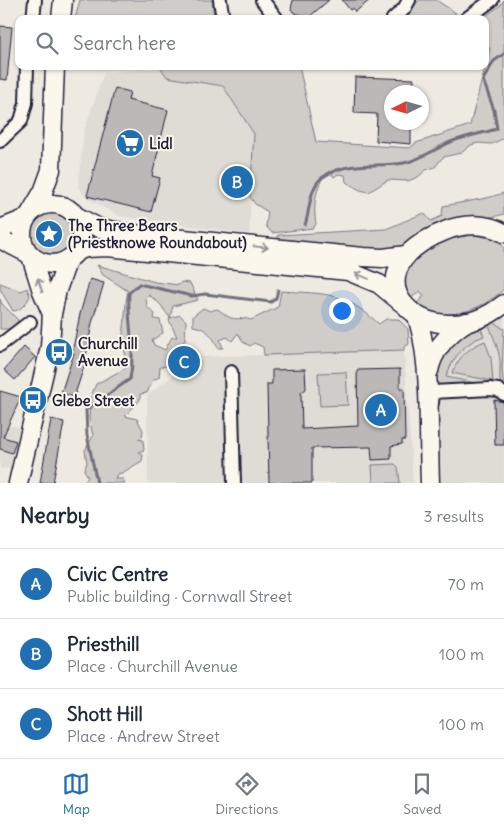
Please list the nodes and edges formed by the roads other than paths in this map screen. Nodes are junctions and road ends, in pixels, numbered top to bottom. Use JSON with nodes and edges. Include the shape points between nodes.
{"nodes":[{"id":1,"x":34,"y":0,"type":"edge"},
{"id":2,"x":63,"y":0,"type":"edge"},
{"id":3,"x":220,"y":0,"type":"edge"},
{"id":4,"x":262,"y":0,"type":"edge"},
{"id":5,"x":409,"y":0,"type":"edge"},
{"id":6,"x":492,"y":0,"type":"edge"},
{"id":7,"x":32,"y":15,"type":"edge"},
{"id":8,"x":61,"y":15,"type":"edge"},
{"id":9,"x":222,"y":15,"type":"edge"},
{"id":10,"x":274,"y":15,"type":"edge"},
{"id":11,"x":397,"y":15,"type":"edge"},
{"id":12,"x":471,"y":15,"type":"edge"},
{"id":13,"x":28,"y":70,"type":"edge"},
{"id":14,"x":55,"y":70,"type":"edge"},
{"id":15,"x":0,"y":141,"type":"edge"},
{"id":16,"x":51,"y":170,"type":"junction"},
{"id":17,"x":74,"y":214,"type":"junction"},
{"id":18,"x":28,"y":216,"type":"junction"},
{"id":19,"x":496,"y":224,"type":"edge"},
{"id":20,"x":0,"y":229,"type":"edge"},
{"id":21,"x":504,"y":233,"type":"edge"},
{"id":22,"x":0,"y":239,"type":"edge"},
{"id":23,"x":29,"y":255,"type":"junction"},
{"id":24,"x":72,"y":255,"type":"junction"},
{"id":25,"x":406,"y":255,"type":"junction"},
{"id":26,"x":402,"y":303,"type":"junction"},
{"id":27,"x":52,"y":314,"type":"junction"},
{"id":28,"x":484,"y":314,"type":"edge"},
{"id":29,"x":417,"y":317,"type":"junction"},
{"id":30,"x":30,"y":322,"type":"dead end"},
{"id":31,"x":0,"y":345,"type":"edge"},
{"id":32,"x":231,"y":372,"type":"dead end"},
{"id":33,"x":427,"y":382,"type":"junction"},
{"id":34,"x":504,"y":394,"type":"edge"},
{"id":35,"x":427,"y":404,"type":"junction"},
{"id":36,"x":18,"y":483,"type":"edge"},
{"id":37,"x":234,"y":483,"type":"edge"},
{"id":38,"x":430,"y":483,"type":"edge"}],
"edges":[{"from":1,"to":7,"type":"street"},
{"from":2,"to":8,"type":"street"},
{"from":3,"to":9,"type":"street"},
{"from":4,"to":10,"type":"street"},
{"from":5,"to":11,"type":"street"},
{"from":6,"to":12,"type":"street"},
{"from":13,"to":15,"type":"street","via":[[26,103],[20,121]]},
{"from":14,"to":16,"type":"street"},
{"from":16,"to":17,"type":"street","via":[[62,197]]},
{"from":16,"to":18,"type":"street","via":[[43,192]]},
{"from":17,"to":18,"type":"street","via":[[54,204],[44,204]]},
{"from":17,"to":24,"type":"street","via":[[82,234]]},
{"from":17,"to":25,"type":"street","one_way":true,"via":[[99,228],[127,233],[363,258]]},
{"from":18,"to":20,"type":"street"},
{"from":18,"to":23,"type":"street","via":[[21,234]]},
{"from":19,"to":21,"type":"street"},
{"from":19,"to":25,"type":"street","via":[[467,226],[440,233]]},
{"from":22,"to":23,"type":"street"},
{"from":23,"to":24,"type":"street","via":[[44,264],[54,265]]},
{"from":27,"to":23,"type":"street","one_way":true},
{"from":26,"to":24,"type":"street","one_way":true,"via":[[374,281],[348,271],[107,247],[86,248]]},
{"from":24,"to":27,"type":"street","via":[[60,280]]},
{"from":25,"to":26,"type":"street","via":[[397,272],[397,288]]},
{"from":26,"to":29,"type":"street"},
{"from":27,"to":36,"type":"street","via":[[50,347]]},
{"from":28,"to":29,"type":"street","via":[[438,323]]},
{"from":28,"to":33,"type":"street","via":[[451,332],[434,354]]},
{"from":29,"to":33,"type":"street"},
{"from":30,"to":31,"type":"street"},
{"from":32,"to":37,"type":"street"},
{"from":33,"to":35,"type":"street"},
{"from":34,"to":35,"type":"street","via":[[490,389],[433,392],[433,403]]},
{"from":35,"to":38,"type":"street"}]}
